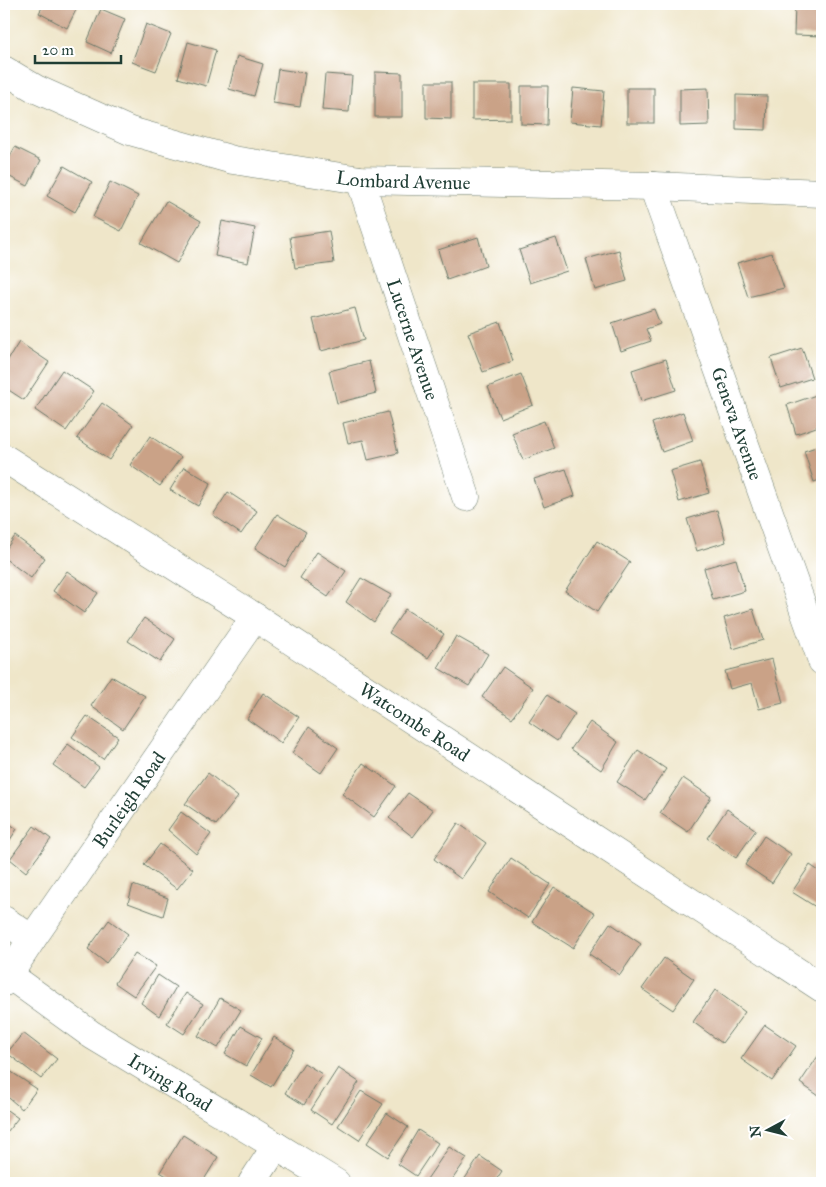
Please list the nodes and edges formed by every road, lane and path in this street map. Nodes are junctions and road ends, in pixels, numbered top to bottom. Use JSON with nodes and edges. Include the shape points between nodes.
{"nodes":[{"id":1,"x":4,"y":70,"type":"edge"},
{"id":2,"x":360,"y":180,"type":"junction"},
{"id":3,"x":653,"y":186,"type":"junction"},
{"id":4,"x":822,"y":193,"type":"edge"},
{"id":5,"x":4,"y":458,"type":"edge"},
{"id":6,"x":466,"y":497,"type":"dead end"},
{"id":7,"x":255,"y":618,"type":"junction"},
{"id":8,"x":822,"y":661,"type":"edge"},
{"id":9,"x":4,"y":920,"type":"edge"},
{"id":10,"x":32,"y":939,"type":"junction"},
{"id":11,"x":6,"y":978,"type":"edge"},
{"id":12,"x":822,"y":988,"type":"edge"},
{"id":13,"x":276,"y":1146,"type":"junction"},
{"id":14,"x":252,"y":1183,"type":"edge"},
{"id":15,"x":336,"y":1183,"type":"edge"}],
"edges":[{"from":1,"to":2,"type":"street","name":"Lombard Avenue","via":[[36,89],[130,131],[233,160]]},
{"from":2,"to":3,"type":"street","name":"Lombard Avenue"},
{"from":2,"to":6,"type":"street","name":"Lucerne Avenue"},
{"from":3,"to":4,"type":"street","name":"Lombard Avenue"},
{"from":3,"to":8,"type":"street","name":"Geneva Avenue"},
{"from":5,"to":7,"type":"street","name":"Watcombe Road"},
{"from":7,"to":10,"type":"street","name":"Burleigh Road"},
{"from":7,"to":12,"type":"street","name":"Watcombe Road"},
{"from":9,"to":10,"type":"street"},
{"from":10,"to":11,"type":"street","name":"Burleigh Road"},
{"from":11,"to":13,"type":"street","name":"Irving Road","via":[[92,1035]]},
{"from":13,"to":14,"type":"street"},
{"from":13,"to":15,"type":"street","name":"Irving Road"}]}
